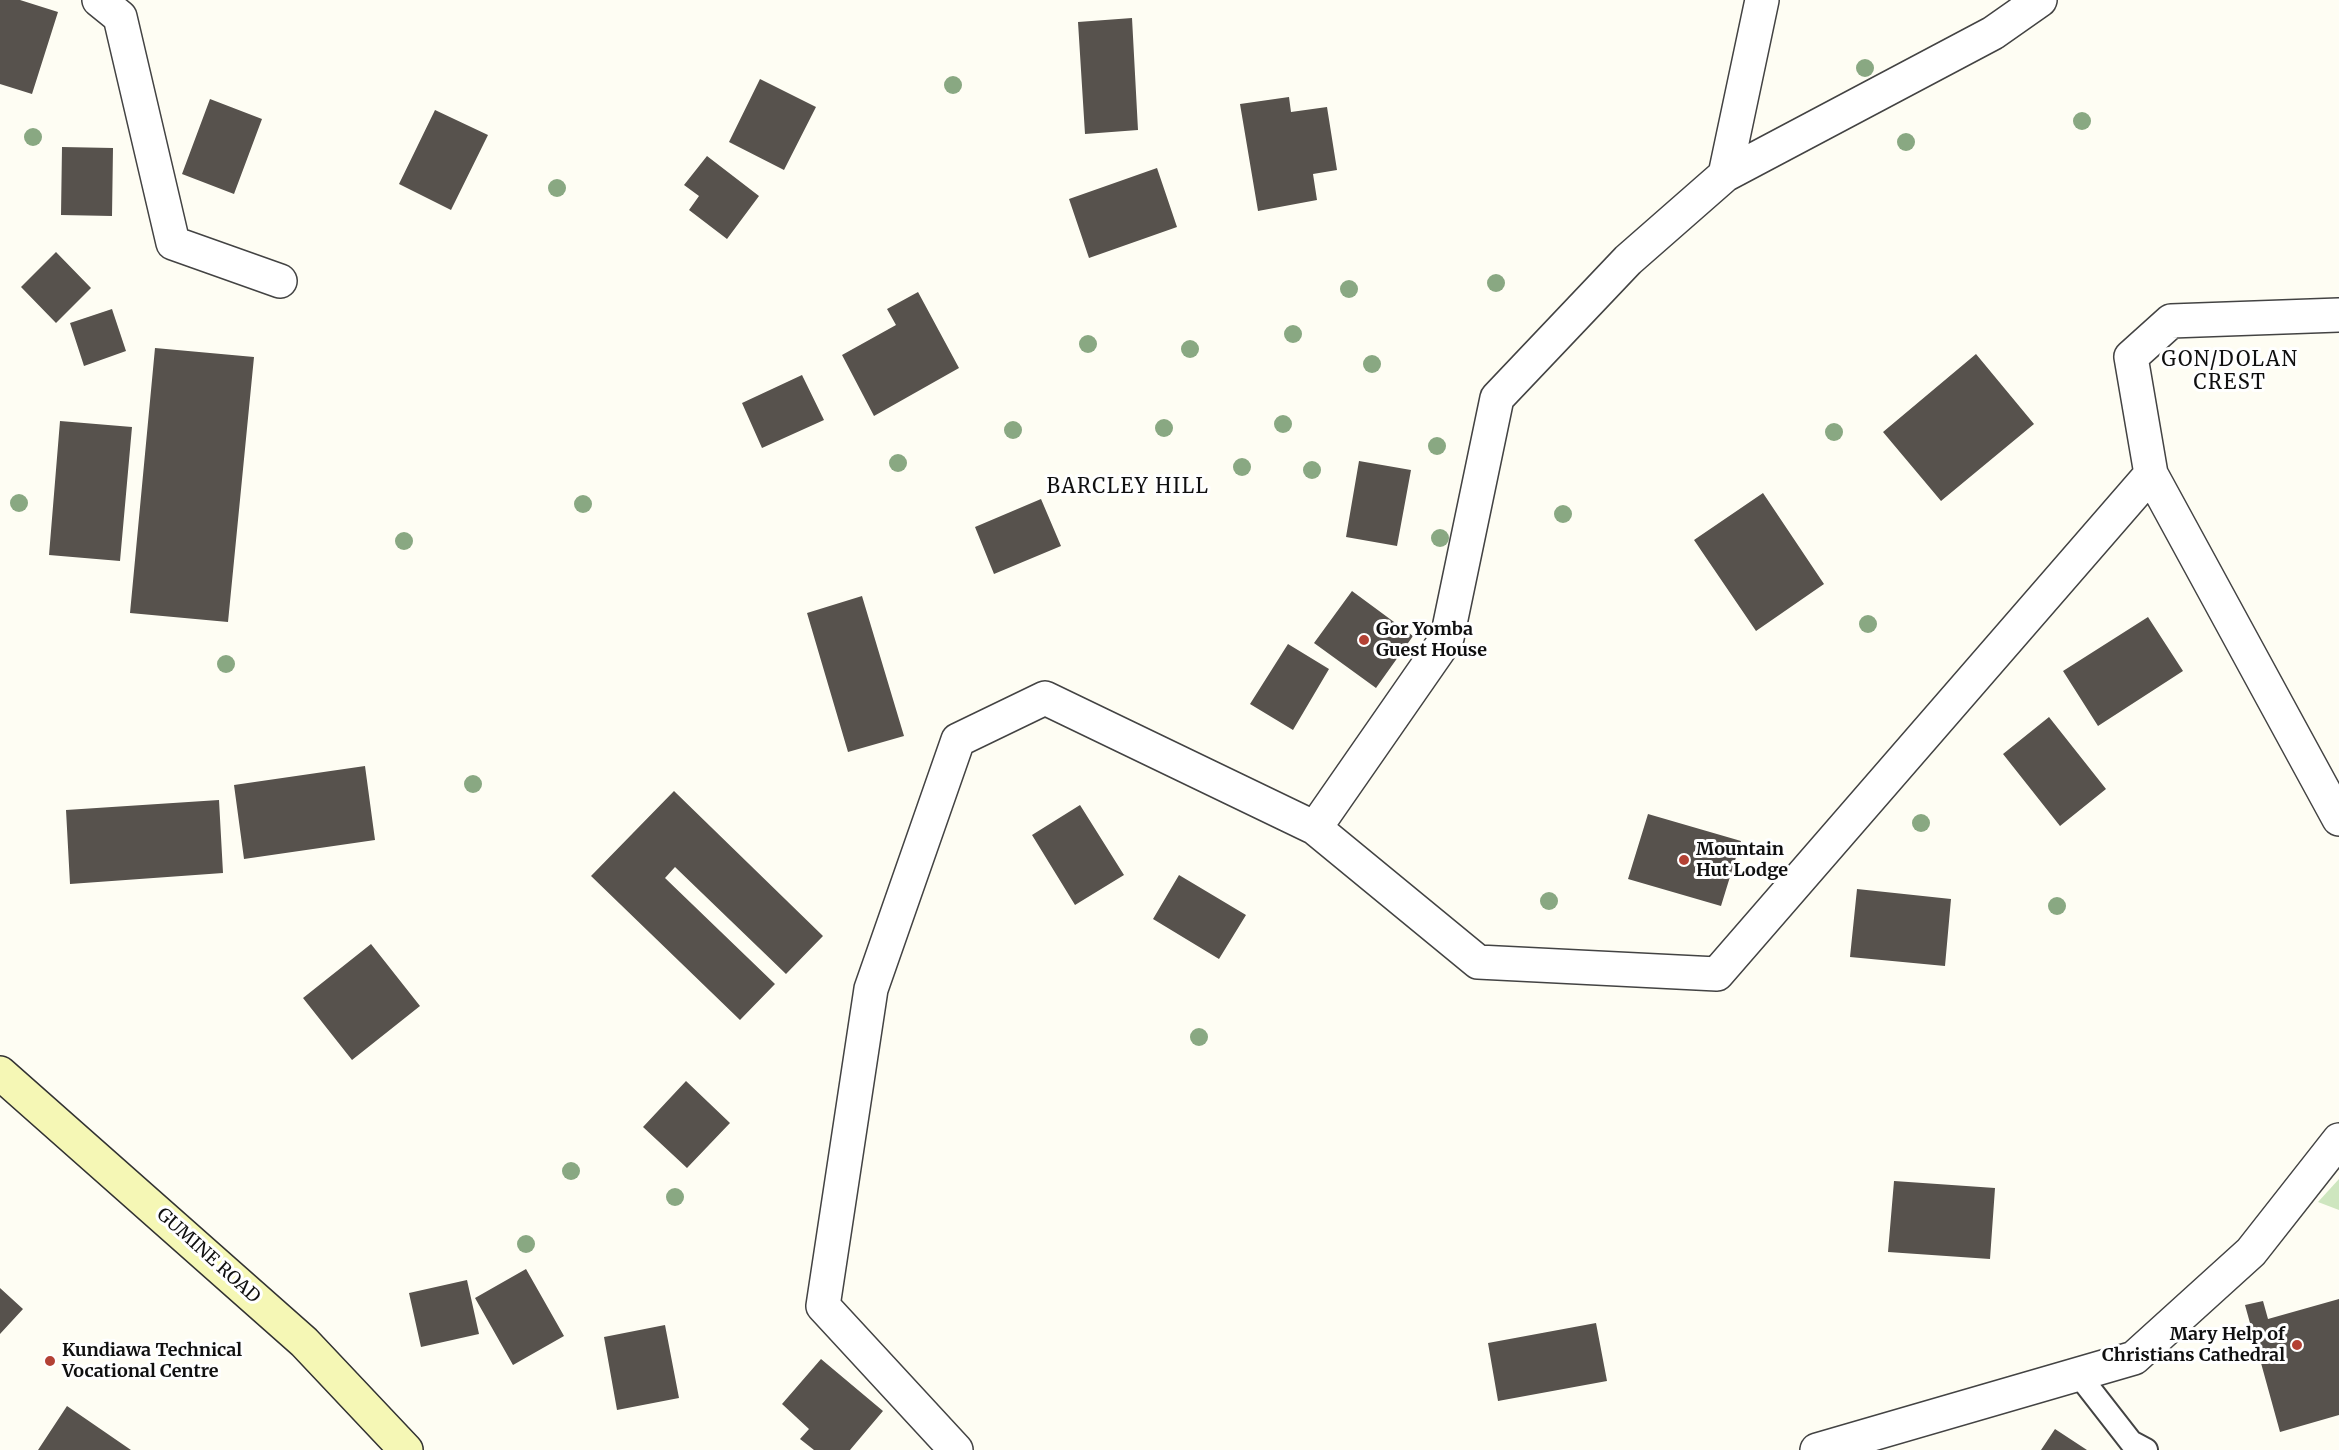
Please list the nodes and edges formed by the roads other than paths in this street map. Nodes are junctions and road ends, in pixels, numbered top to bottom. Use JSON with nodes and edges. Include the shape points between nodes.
{"nodes":[{"id":1,"x":99,"y":0,"type":"edge"},
{"id":2,"x":1762,"y":0,"type":"edge"},
{"id":3,"x":2040,"y":0,"type":"edge"},
{"id":4,"x":1725,"y":175,"type":"junction"},
{"id":5,"x":280,"y":281,"type":"dead end"},
{"id":6,"x":2339,"y":315,"type":"edge"},
{"id":7,"x":2151,"y":474,"type":"junction"},
{"id":8,"x":2339,"y":819,"type":"edge"},
{"id":9,"x":1315,"y":828,"type":"junction"},
{"id":10,"x":0,"y":1073,"type":"edge"},
{"id":11,"x":2339,"y":1140,"type":"edge"},
{"id":12,"x":2078,"y":1374,"type":"junction"},
{"id":13,"x":406,"y":1450,"type":"edge"},
{"id":14,"x":956,"y":1450,"type":"edge"},
{"id":15,"x":1817,"y":1450,"type":"edge"},
{"id":16,"x":2146,"y":1450,"type":"edge"}],
"edges":[{"from":1,"to":5,"type":"street","via":[[120,17],[173,243]]},
{"from":2,"to":4,"type":"street"},
{"from":3,"to":4,"type":"street","via":[[1993,33]]},
{"from":4,"to":9,"type":"street","via":[[1628,260],[1497,398],[1447,638]]},
{"from":6,"to":7,"type":"street","via":[[2171,321],[2131,357]]},
{"from":7,"to":8,"type":"street"},
{"from":7,"to":9,"type":"street","via":[[1717,974],[1478,963]]},
{"from":9,"to":14,"type":"street","via":[[1045,698],[958,740],[871,989],[824,1306]]},
{"from":10,"to":13,"type":"main road","name":"GUMINE ROAD","via":[[304,1342]]},
{"from":11,"to":12,"type":"street","via":[[2251,1252],[2134,1358]]},
{"from":12,"to":15,"type":"street"},
{"from":12,"to":16,"type":"lane","via":[[2131,1442]]}]}
